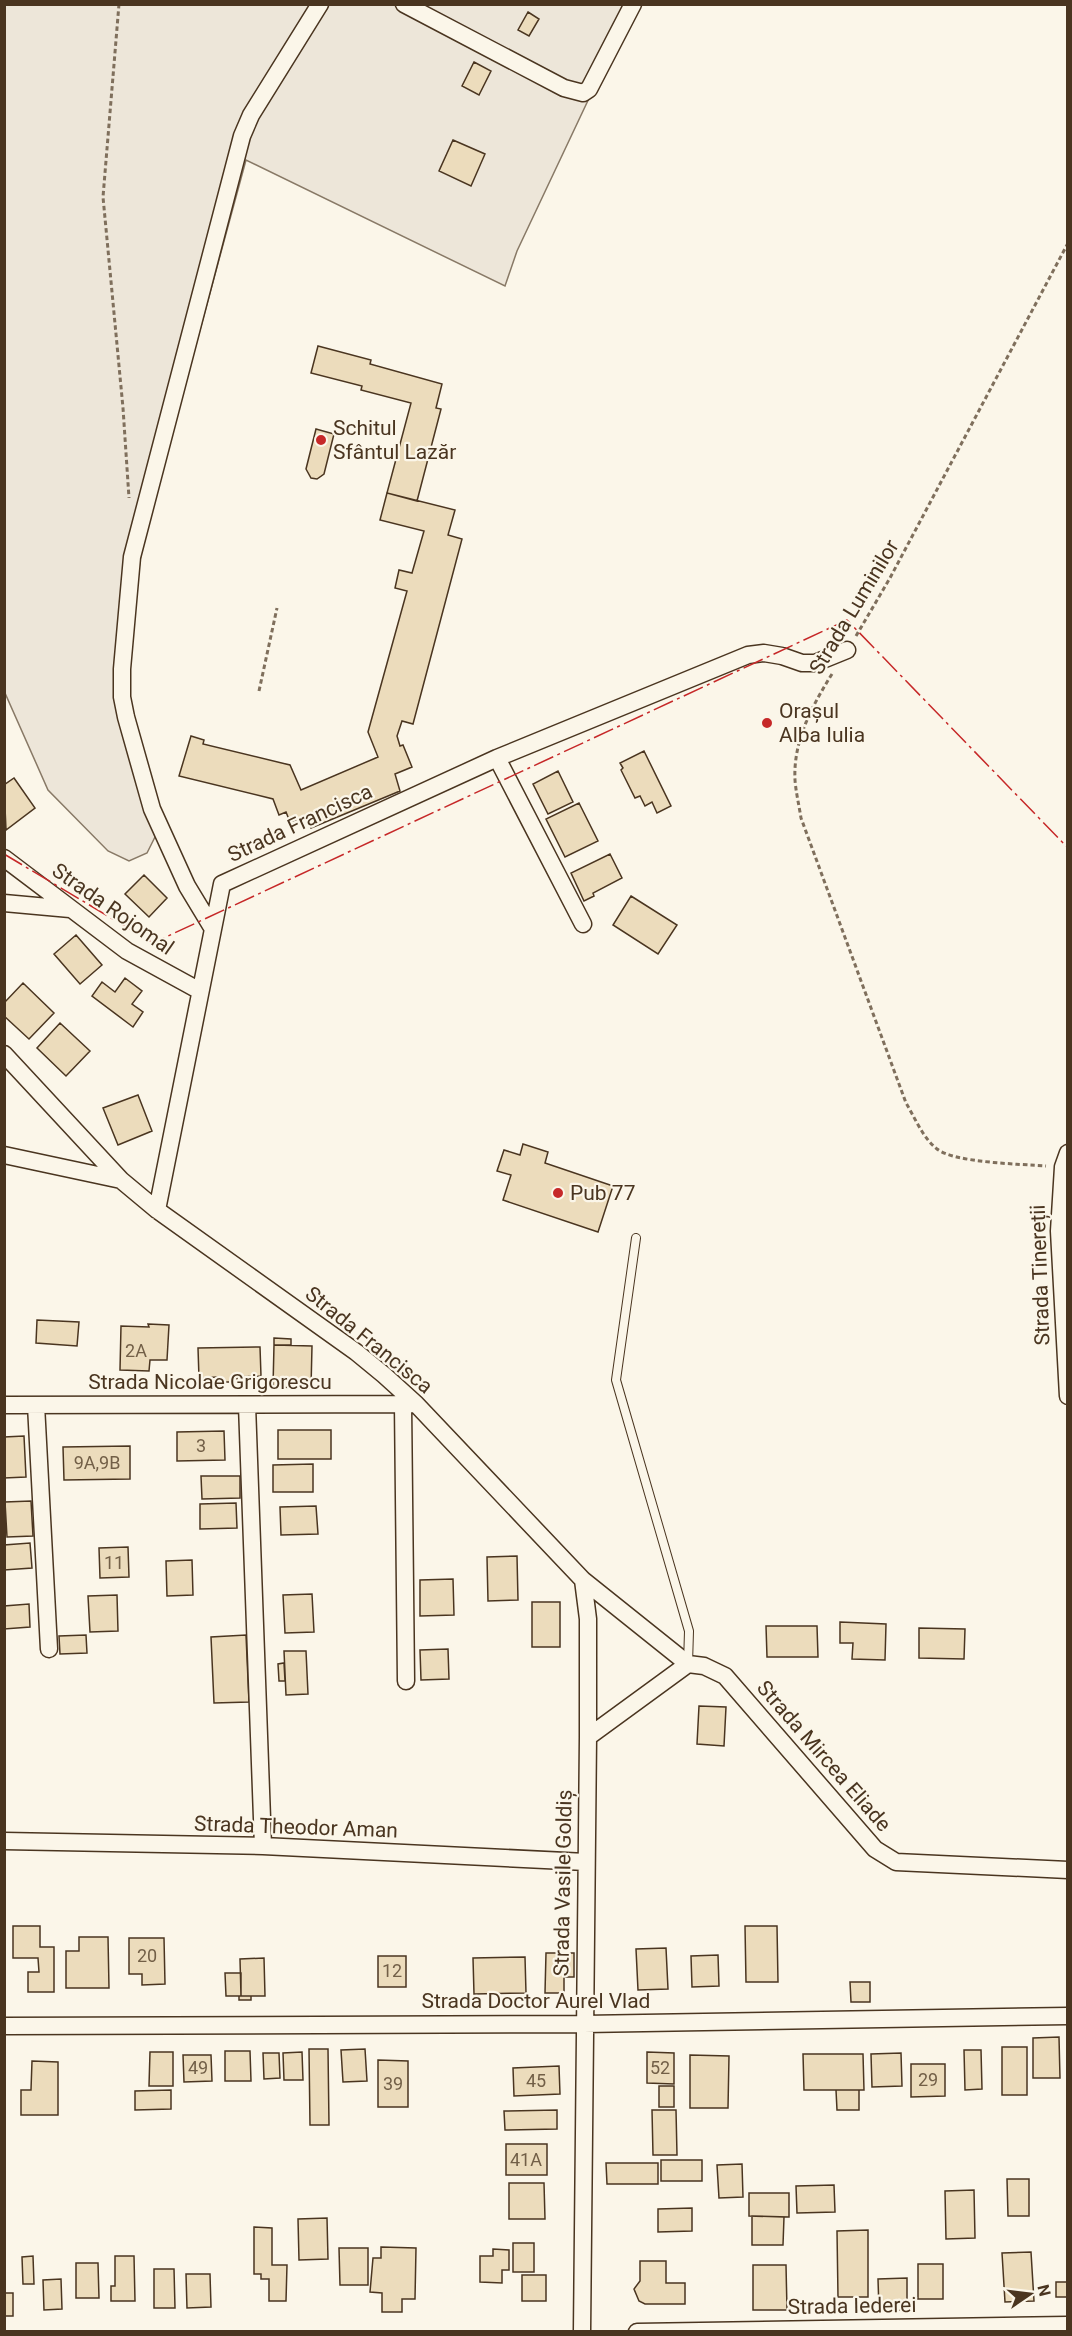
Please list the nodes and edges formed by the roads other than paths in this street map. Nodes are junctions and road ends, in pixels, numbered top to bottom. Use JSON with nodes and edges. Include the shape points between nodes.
{"nodes":[{"id":1,"x":320,"y":4,"type":"edge"},
{"id":2,"x":404,"y":4,"type":"edge"},
{"id":3,"x":633,"y":4,"type":"edge"},
{"id":4,"x":847,"y":650,"type":"road end"},
{"id":5,"x":497,"y":758,"type":"junction"},
{"id":6,"x":4,"y":858,"type":"edge"},
{"id":7,"x":4,"y":903,"type":"edge"},
{"id":8,"x":71,"y":909,"type":"junction"},
{"id":9,"x":583,"y":924,"type":"dead end"},
{"id":10,"x":213,"y":929,"type":"junction"},
{"id":11,"x":200,"y":991,"type":"junction"},
{"id":12,"x":4,"y":1054,"type":"edge"},
{"id":13,"x":4,"y":1155,"type":"edge"},
{"id":14,"x":1065,"y":1160,"type":"edge"},
{"id":15,"x":121,"y":1180,"type":"junction"},
{"id":16,"x":157,"y":1210,"type":"junction"},
{"id":17,"x":636,"y":1238,"type":"dead end"},
{"id":18,"x":1068,"y":1396,"type":"edge"},
{"id":19,"x":410,"y":1404,"type":"junction"},
{"id":20,"x":36,"y":1405,"type":"junction"},
{"id":21,"x":246,"y":1405,"type":"junction"},
{"id":22,"x":4,"y":1406,"type":"edge"},
{"id":23,"x":583,"y":1580,"type":"junction"},
{"id":24,"x":49,"y":1649,"type":"dead end"},
{"id":25,"x":688,"y":1664,"type":"junction"},
{"id":26,"x":406,"y":1681,"type":"dead end"},
{"id":27,"x":588,"y":1737,"type":"junction"},
{"id":28,"x":4,"y":1841,"type":"edge"},
{"id":29,"x":263,"y":1846,"type":"junction"},
{"id":30,"x":586,"y":1862,"type":"junction"},
{"id":31,"x":1068,"y":1870,"type":"edge"},
{"id":32,"x":1068,"y":2016,"type":"edge"},
{"id":33,"x":584,"y":2024,"type":"junction"},
{"id":34,"x":4,"y":2026,"type":"edge"},
{"id":35,"x":1068,"y":2325,"type":"edge"},
{"id":36,"x":582,"y":2331,"type":"edge"},
{"id":37,"x":637,"y":2331,"type":"edge"}],
"edges":[{"from":1,"to":10,"type":"street","via":[[242,136],[132,557],[122,669],[126,717],[152,809],[187,886]]},
{"from":2,"to":3,"type":"street","via":[[564,88],[583,93],[589,89]]},
{"from":4,"to":5,"type":"street","via":[[815,663],[764,653],[748,655]]},
{"from":5,"to":9,"type":"street"},
{"from":5,"to":10,"type":"street","name":"Strada Francisca","via":[[222,884]]},
{"from":6,"to":8,"type":"street","name":"Strada Rojomal"},
{"from":7,"to":8,"type":"street"},
{"from":8,"to":11,"type":"street","name":"Strada Rojomal","via":[[127,951]]},
{"from":10,"to":11,"type":"street","name":"Strada Francisca"},
{"from":11,"to":16,"type":"street","name":"Strada Francisca"},
{"from":12,"to":15,"type":"street","name":"Strada Francisca"},
{"from":13,"to":15,"type":"street"},
{"from":14,"to":18,"type":"street","name":"Strada Tinereții","via":[[1059,1231]]},
{"from":15,"to":16,"type":"street","name":"Strada Francisca"},
{"from":16,"to":19,"type":"street","name":"Strada Francisca","via":[[356,1352]]},
{"from":17,"to":25,"type":"lane","via":[[616,1380],[689,1631]]},
{"from":19,"to":21,"type":"street","name":"Strada Nicolae Grigorescu"},
{"from":19,"to":23,"type":"street","name":"Strada Francisca"},
{"from":19,"to":26,"type":"street"},
{"from":20,"to":21,"type":"street","name":"Strada Nicolae Grigorescu"},
{"from":20,"to":22,"type":"street","name":"Strada Nicolae Grigorescu"},
{"from":20,"to":24,"type":"street"},
{"from":21,"to":29,"type":"street"},
{"from":23,"to":25,"type":"street","name":"Strada Mircea Eliade"},
{"from":23,"to":27,"type":"street","name":"Strada Vasile Goldiș","via":[[588,1618]]},
{"from":25,"to":27,"type":"street"},
{"from":25,"to":31,"type":"street","name":"Strada Mircea Eliade","via":[[704,1666],[725,1676],[875,1849],[896,1862]]},
{"from":27,"to":30,"type":"street","name":"Strada Vasile Goldiș"},
{"from":28,"to":29,"type":"street","name":"Strada Theodor Aman"},
{"from":29,"to":30,"type":"street","name":"Strada Theodor Aman"},
{"from":30,"to":33,"type":"street","name":"Strada Vasile Goldiș"},
{"from":32,"to":33,"type":"street","name":"Strada Doctor Aurel Vlad"},
{"from":33,"to":34,"type":"street","name":"Strada Doctor Aurel Vlad"},
{"from":33,"to":36,"type":"street","name":"Strada Vasile Goldiș"},
{"from":35,"to":37,"type":"street","name":"Strada Iederei"}]}
